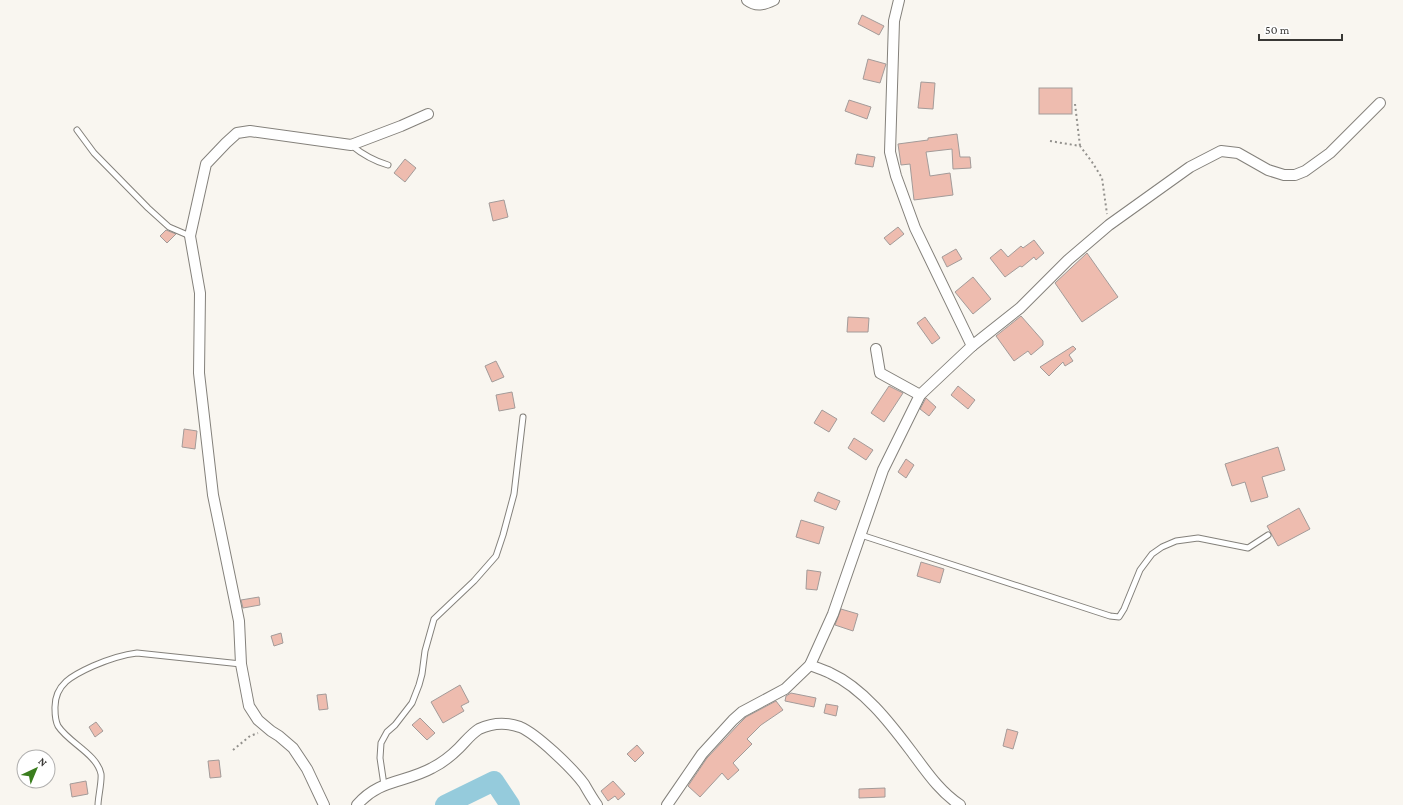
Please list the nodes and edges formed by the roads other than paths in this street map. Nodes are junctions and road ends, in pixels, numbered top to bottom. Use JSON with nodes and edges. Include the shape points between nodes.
{"nodes":[{"id":1,"x":747,"y":0,"type":"edge"},
{"id":2,"x":774,"y":0,"type":"edge"},
{"id":3,"x":899,"y":0,"type":"edge"},
{"id":4,"x":1380,"y":103,"type":"dead end"},
{"id":5,"x":428,"y":114,"type":"dead end"},
{"id":6,"x":77,"y":130,"type":"dead end"},
{"id":7,"x":351,"y":145,"type":"junction"},
{"id":8,"x":388,"y":165,"type":"dead end"},
{"id":9,"x":190,"y":236,"type":"junction"},
{"id":10,"x":972,"y":346,"type":"junction"},
{"id":11,"x":876,"y":349,"type":"dead end"},
{"id":12,"x":920,"y":395,"type":"junction"},
{"id":13,"x":523,"y":417,"type":"dead end"},
{"id":14,"x":861,"y":535,"type":"junction"},
{"id":15,"x":1268,"y":535,"type":"dead end"},
{"id":16,"x":241,"y":664,"type":"junction"},
{"id":17,"x":810,"y":665,"type":"junction"},
{"id":18,"x":384,"y":785,"type":"junction"},
{"id":19,"x":98,"y":805,"type":"edge"},
{"id":20,"x":324,"y":805,"type":"edge"},
{"id":21,"x":357,"y":805,"type":"edge"},
{"id":22,"x":597,"y":805,"type":"edge"},
{"id":23,"x":667,"y":805,"type":"edge"},
{"id":24,"x":960,"y":805,"type":"edge"}],
"edges":[{"from":1,"to":2,"type":"street","via":[[760,5]]},
{"from":3,"to":10,"type":"street","via":[[894,21],[890,152],[915,228]]},
{"from":4,"to":10,"type":"street","via":[[1330,153],[1295,175],[1260,166],[1238,153],[1221,150],[1190,167],[1109,225],[1068,260],[1020,308]]},
{"from":5,"to":7,"type":"street"},
{"from":6,"to":9,"type":"lane","via":[[94,152],[148,208],[169,227]]},
{"from":7,"to":8,"type":"lane","via":[[359,152]]},
{"from":7,"to":9,"type":"street","via":[[250,131],[237,133],[206,164]]},
{"from":9,"to":16,"type":"street","via":[[200,293],[199,373],[213,495],[239,621]]},
{"from":10,"to":12,"type":"street"},
{"from":11,"to":12,"type":"street","via":[[880,373]]},
{"from":12,"to":14,"type":"street","via":[[883,470]]},
{"from":13,"to":18,"type":"lane","via":[[514,494],[496,556],[434,619],[422,674],[412,703],[381,743],[380,758]]},
{"from":14,"to":15,"type":"lane","via":[[1119,617],[1140,570],[1152,554],[1162,547],[1176,541],[1198,538],[1248,548]]},
{"from":14,"to":17,"type":"street","via":[[833,614]]},
{"from":16,"to":19,"type":"lane","via":[[136,653],[109,659],[72,676],[61,687],[55,701],[55,720],[59,728],[95,762],[101,774]]},
{"from":16,"to":20,"type":"street","via":[[250,706],[258,720],[293,748]]},
{"from":17,"to":23,"type":"street","via":[[785,689],[742,712],[733,720],[702,754]]},
{"from":17,"to":24,"type":"street","via":[[831,673],[863,696],[894,728],[936,785]]},
{"from":18,"to":21,"type":"street","via":[[369,793]]},
{"from":18,"to":22,"type":"street","via":[[430,769],[443,762],[478,730],[490,725],[504,724],[531,733],[548,747],[583,783]]}]}
